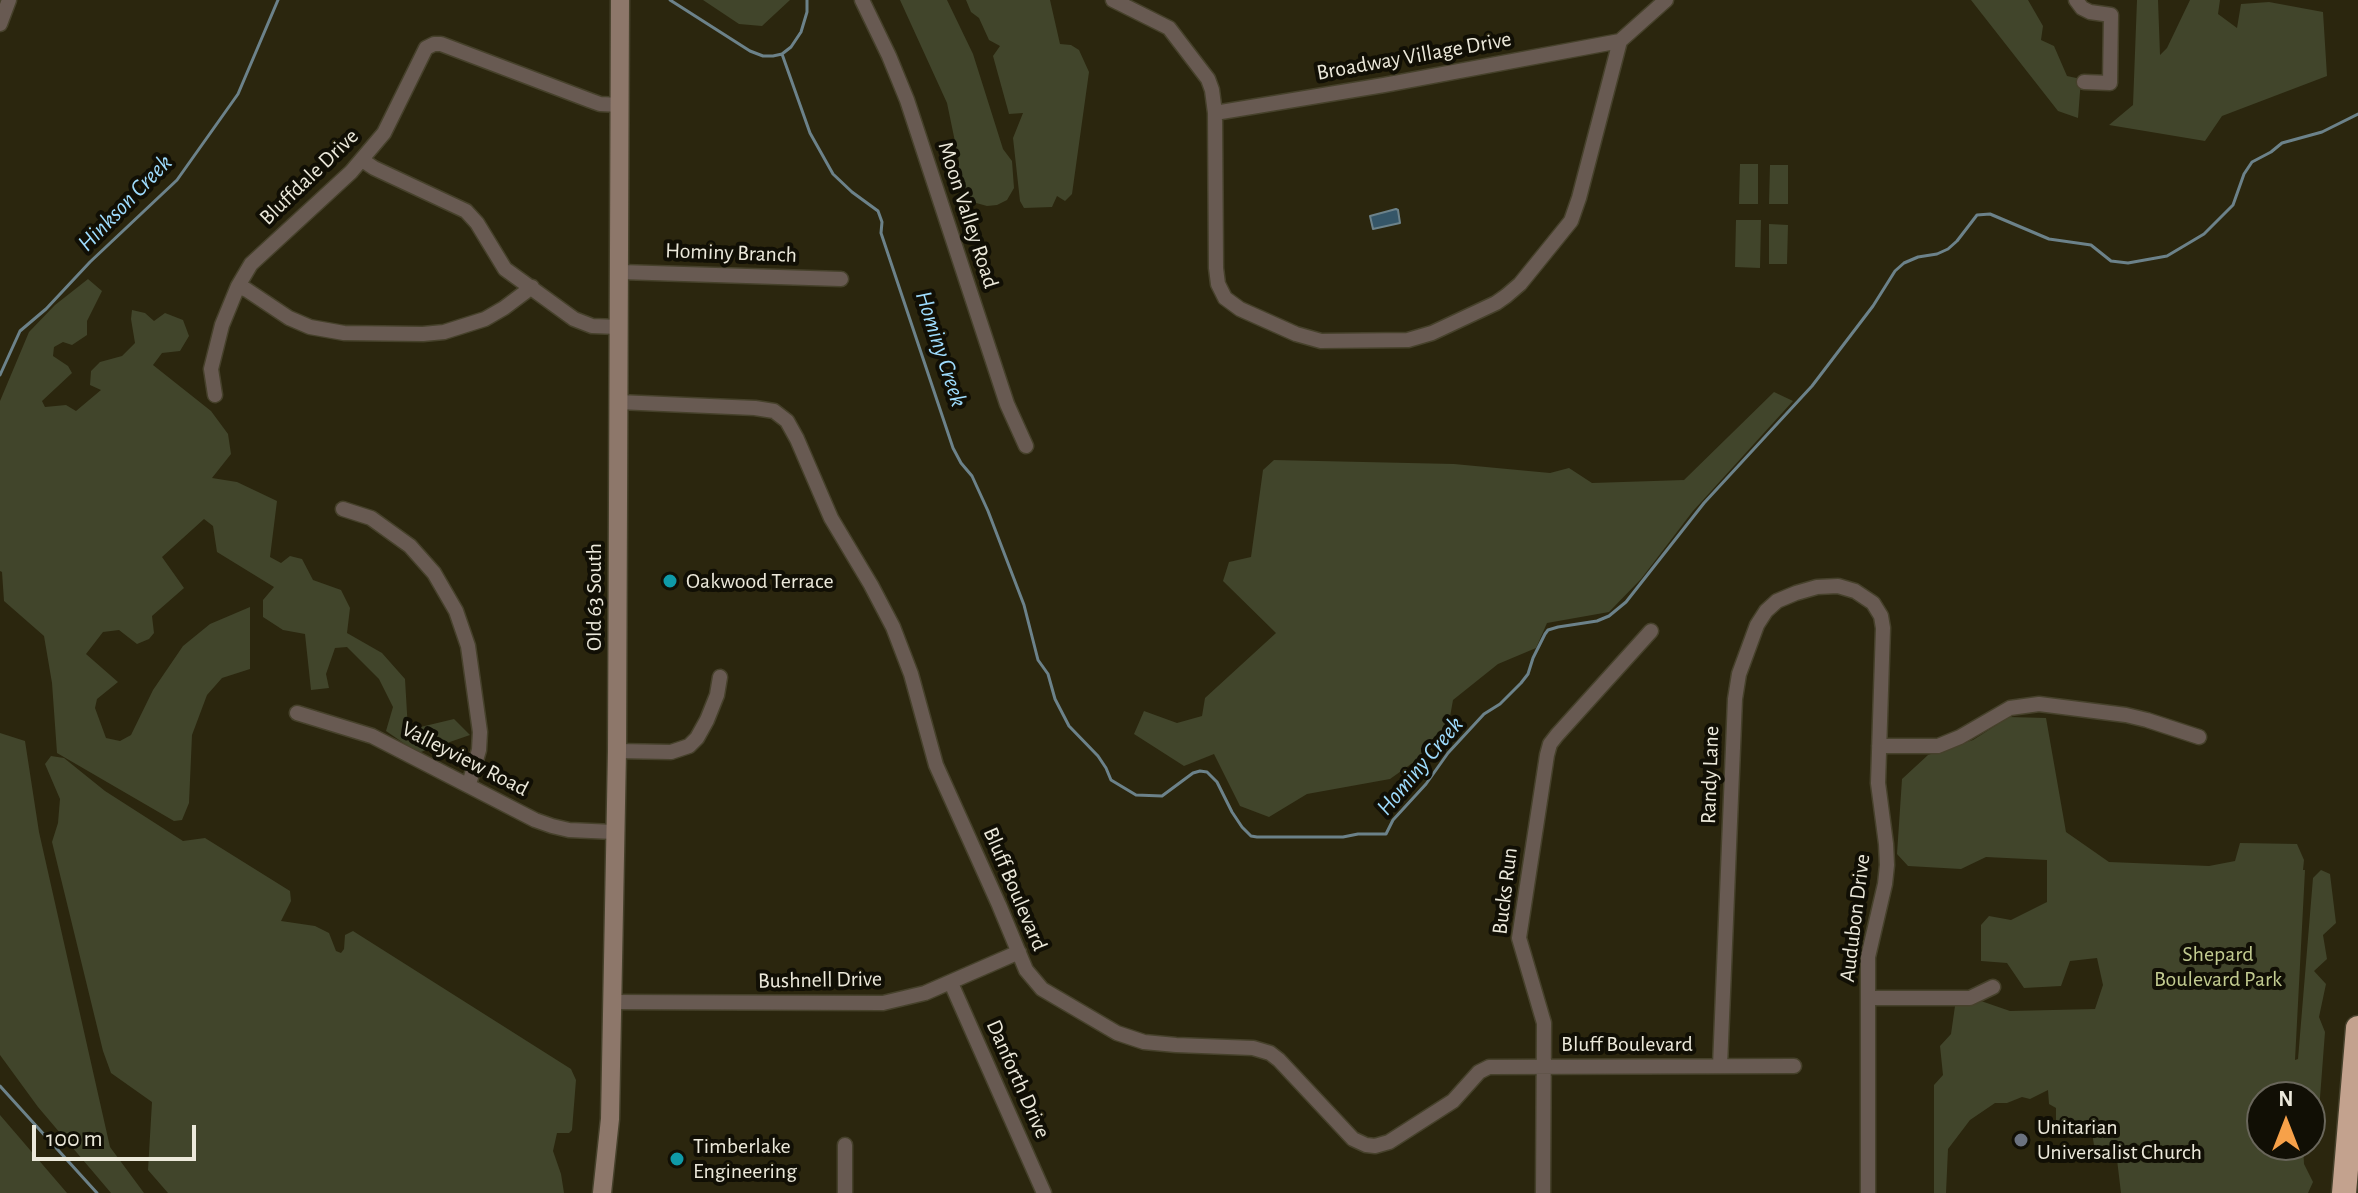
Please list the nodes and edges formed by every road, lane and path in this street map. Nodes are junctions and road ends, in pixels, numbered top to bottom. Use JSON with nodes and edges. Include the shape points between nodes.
{"nodes":[{"id":1,"x":9,"y":0,"type":"edge"},
{"id":2,"x":862,"y":0,"type":"edge"},
{"id":3,"x":1113,"y":0,"type":"edge"},
{"id":4,"x":1666,"y":0,"type":"edge"},
{"id":5,"x":2076,"y":0,"type":"edge"},
{"id":6,"x":621,"y":9,"type":"edge"},
{"id":7,"x":0,"y":24,"type":"edge"},
{"id":8,"x":1620,"y":41,"type":"junction"},
{"id":9,"x":2084,"y":82,"type":"dead end"},
{"id":10,"x":620,"y":105,"type":"junction"},
{"id":11,"x":1215,"y":113,"type":"junction"},
{"id":12,"x":362,"y":160,"type":"junction"},
{"id":13,"x":621,"y":272,"type":"junction"},
{"id":14,"x":841,"y":279,"type":"dead end"},
{"id":15,"x":238,"y":286,"type":"junction"},
{"id":16,"x":532,"y":287,"type":"junction"},
{"id":17,"x":618,"y":327,"type":"junction"},
{"id":18,"x":215,"y":395,"type":"dead end"},
{"id":19,"x":618,"y":402,"type":"junction"},
{"id":20,"x":1026,"y":446,"type":"dead end"},
{"id":21,"x":343,"y":509,"type":"dead end"},
{"id":22,"x":1873,"y":603,"type":"joint"},
{"id":23,"x":1651,"y":631,"type":"dead end"},
{"id":24,"x":720,"y":677,"type":"dead end"},
{"id":25,"x":297,"y":713,"type":"dead end"},
{"id":26,"x":2199,"y":737,"type":"dead end"},
{"id":27,"x":1879,"y":746,"type":"junction"},
{"id":28,"x":617,"y":751,"type":"junction"},
{"id":29,"x":469,"y":784,"type":"junction"},
{"id":30,"x":614,"y":832,"type":"junction"},
{"id":31,"x":1019,"y":952,"type":"junction"},
{"id":32,"x":951,"y":983,"type":"junction"},
{"id":33,"x":1993,"y":987,"type":"dead end"},
{"id":34,"x":1868,"y":998,"type":"junction"},
{"id":35,"x":611,"y":1002,"type":"junction"},
{"id":36,"x":2358,"y":1028,"type":"edge"},
{"id":37,"x":1545,"y":1066,"type":"junction"},
{"id":38,"x":1720,"y":1066,"type":"junction"},
{"id":39,"x":1794,"y":1066,"type":"dead end"},
{"id":40,"x":845,"y":1145,"type":"dead end"},
{"id":41,"x":602,"y":1193,"type":"edge"},
{"id":42,"x":845,"y":1193,"type":"edge"},
{"id":43,"x":1044,"y":1193,"type":"edge"},
{"id":44,"x":1543,"y":1193,"type":"edge"},
{"id":45,"x":1868,"y":1193,"type":"edge"},
{"id":46,"x":2344,"y":1193,"type":"edge"}],
"edges":[{"from":1,"to":7,"type":"street"},
{"from":2,"to":20,"type":"street","name":"Moon Valley Road","via":[[907,100],[1007,404]]},
{"from":3,"to":11,"type":"street","via":[[1169,28],[1208,79]]},
{"from":4,"to":8,"type":"street"},
{"from":5,"to":9,"type":"street","via":[[2090,12],[2111,15],[2110,83]]},
{"from":6,"to":10,"type":"main road","name":"Old 63 South"},
{"from":8,"to":11,"type":"street","name":"Broadway Village Drive"},
{"from":8,"to":11,"type":"street","via":[[1571,221],[1506,296],[1408,340],[1321,341],[1225,298],[1216,268]]},
{"from":10,"to":12,"type":"street","name":"Bluffdale Drive","via":[[600,104],[434,44],[422,52],[390,123]]},
{"from":10,"to":13,"type":"main road","name":"Old 63 South"},
{"from":12,"to":15,"type":"street","name":"Bluffdale Drive","via":[[251,264]]},
{"from":12,"to":16,"type":"street","via":[[466,211],[505,269]]},
{"from":13,"to":14,"type":"street","name":"Hominy Branch"},
{"from":13,"to":17,"type":"main road","name":"Old 63 South"},
{"from":15,"to":16,"type":"street","via":[[310,327],[423,334],[485,319]]},
{"from":15,"to":18,"type":"street","name":"Bluffdale Drive","via":[[211,369]]},
{"from":16,"to":17,"type":"street","via":[[583,324]]},
{"from":17,"to":19,"type":"main road","name":"Old 63 South"},
{"from":19,"to":28,"type":"main road","name":"Old 63 South"},
{"from":19,"to":31,"type":"street","name":"Bluff Boulevard","via":[[765,409],[790,425],[831,518],[893,627],[936,765]]},
{"from":21,"to":29,"type":"street","via":[[371,518],[410,546],[456,611],[467,639],[480,732]]},
{"from":22,"to":27,"type":"street","name":"Audubon Drive","via":[[1883,628]]},
{"from":22,"to":38,"type":"street","name":"Randy Lane","via":[[1838,586],[1817,587],[1777,601],[1757,625],[1739,674]]},
{"from":23,"to":37,"type":"street","name":"Bucks Run","via":[[1557,735],[1547,755],[1519,938],[1544,1023]]},
{"from":24,"to":28,"type":"street","via":[[707,720],[689,746],[671,752]]},
{"from":25,"to":29,"type":"street","name":"Valleyview Road","via":[[372,736]]},
{"from":26,"to":27,"type":"street","via":[[2126,715],[2039,704],[2010,708],[1938,746]]},
{"from":27,"to":34,"type":"street","name":"Audubon Drive","via":[[1887,865],[1868,957]]},
{"from":28,"to":30,"type":"main road","name":"Old 63 South"},
{"from":29,"to":30,"type":"street","name":"Valleyview Road","via":[[552,826]]},
{"from":30,"to":35,"type":"main road","name":"Old 63 South"},
{"from":31,"to":32,"type":"street","name":"Bushnell Drive"},
{"from":31,"to":37,"type":"street","name":"Bluff Boulevard","via":[[1037,985],[1117,1033],[1144,1042],[1270,1053],[1345,1131],[1366,1145],[1398,1137],[1453,1101],[1484,1069]]},
{"from":32,"to":35,"type":"street","name":"Bushnell Drive","via":[[903,999],[861,1005]]},
{"from":32,"to":43,"type":"street","name":"Danforth Drive"},
{"from":33,"to":34,"type":"street","via":[[1970,998]]},
{"from":34,"to":45,"type":"street","name":"Audubon Drive"},
{"from":35,"to":41,"type":"main road","name":"Old 63 South","via":[[610,1119]]},
{"from":36,"to":46,"type":"highway"},
{"from":37,"to":38,"type":"street","name":"Bluff Boulevard"},
{"from":37,"to":44,"type":"street","name":"Bucks Run"},
{"from":38,"to":39,"type":"street","name":"Bluff Boulevard"},
{"from":40,"to":42,"type":"street"}]}
